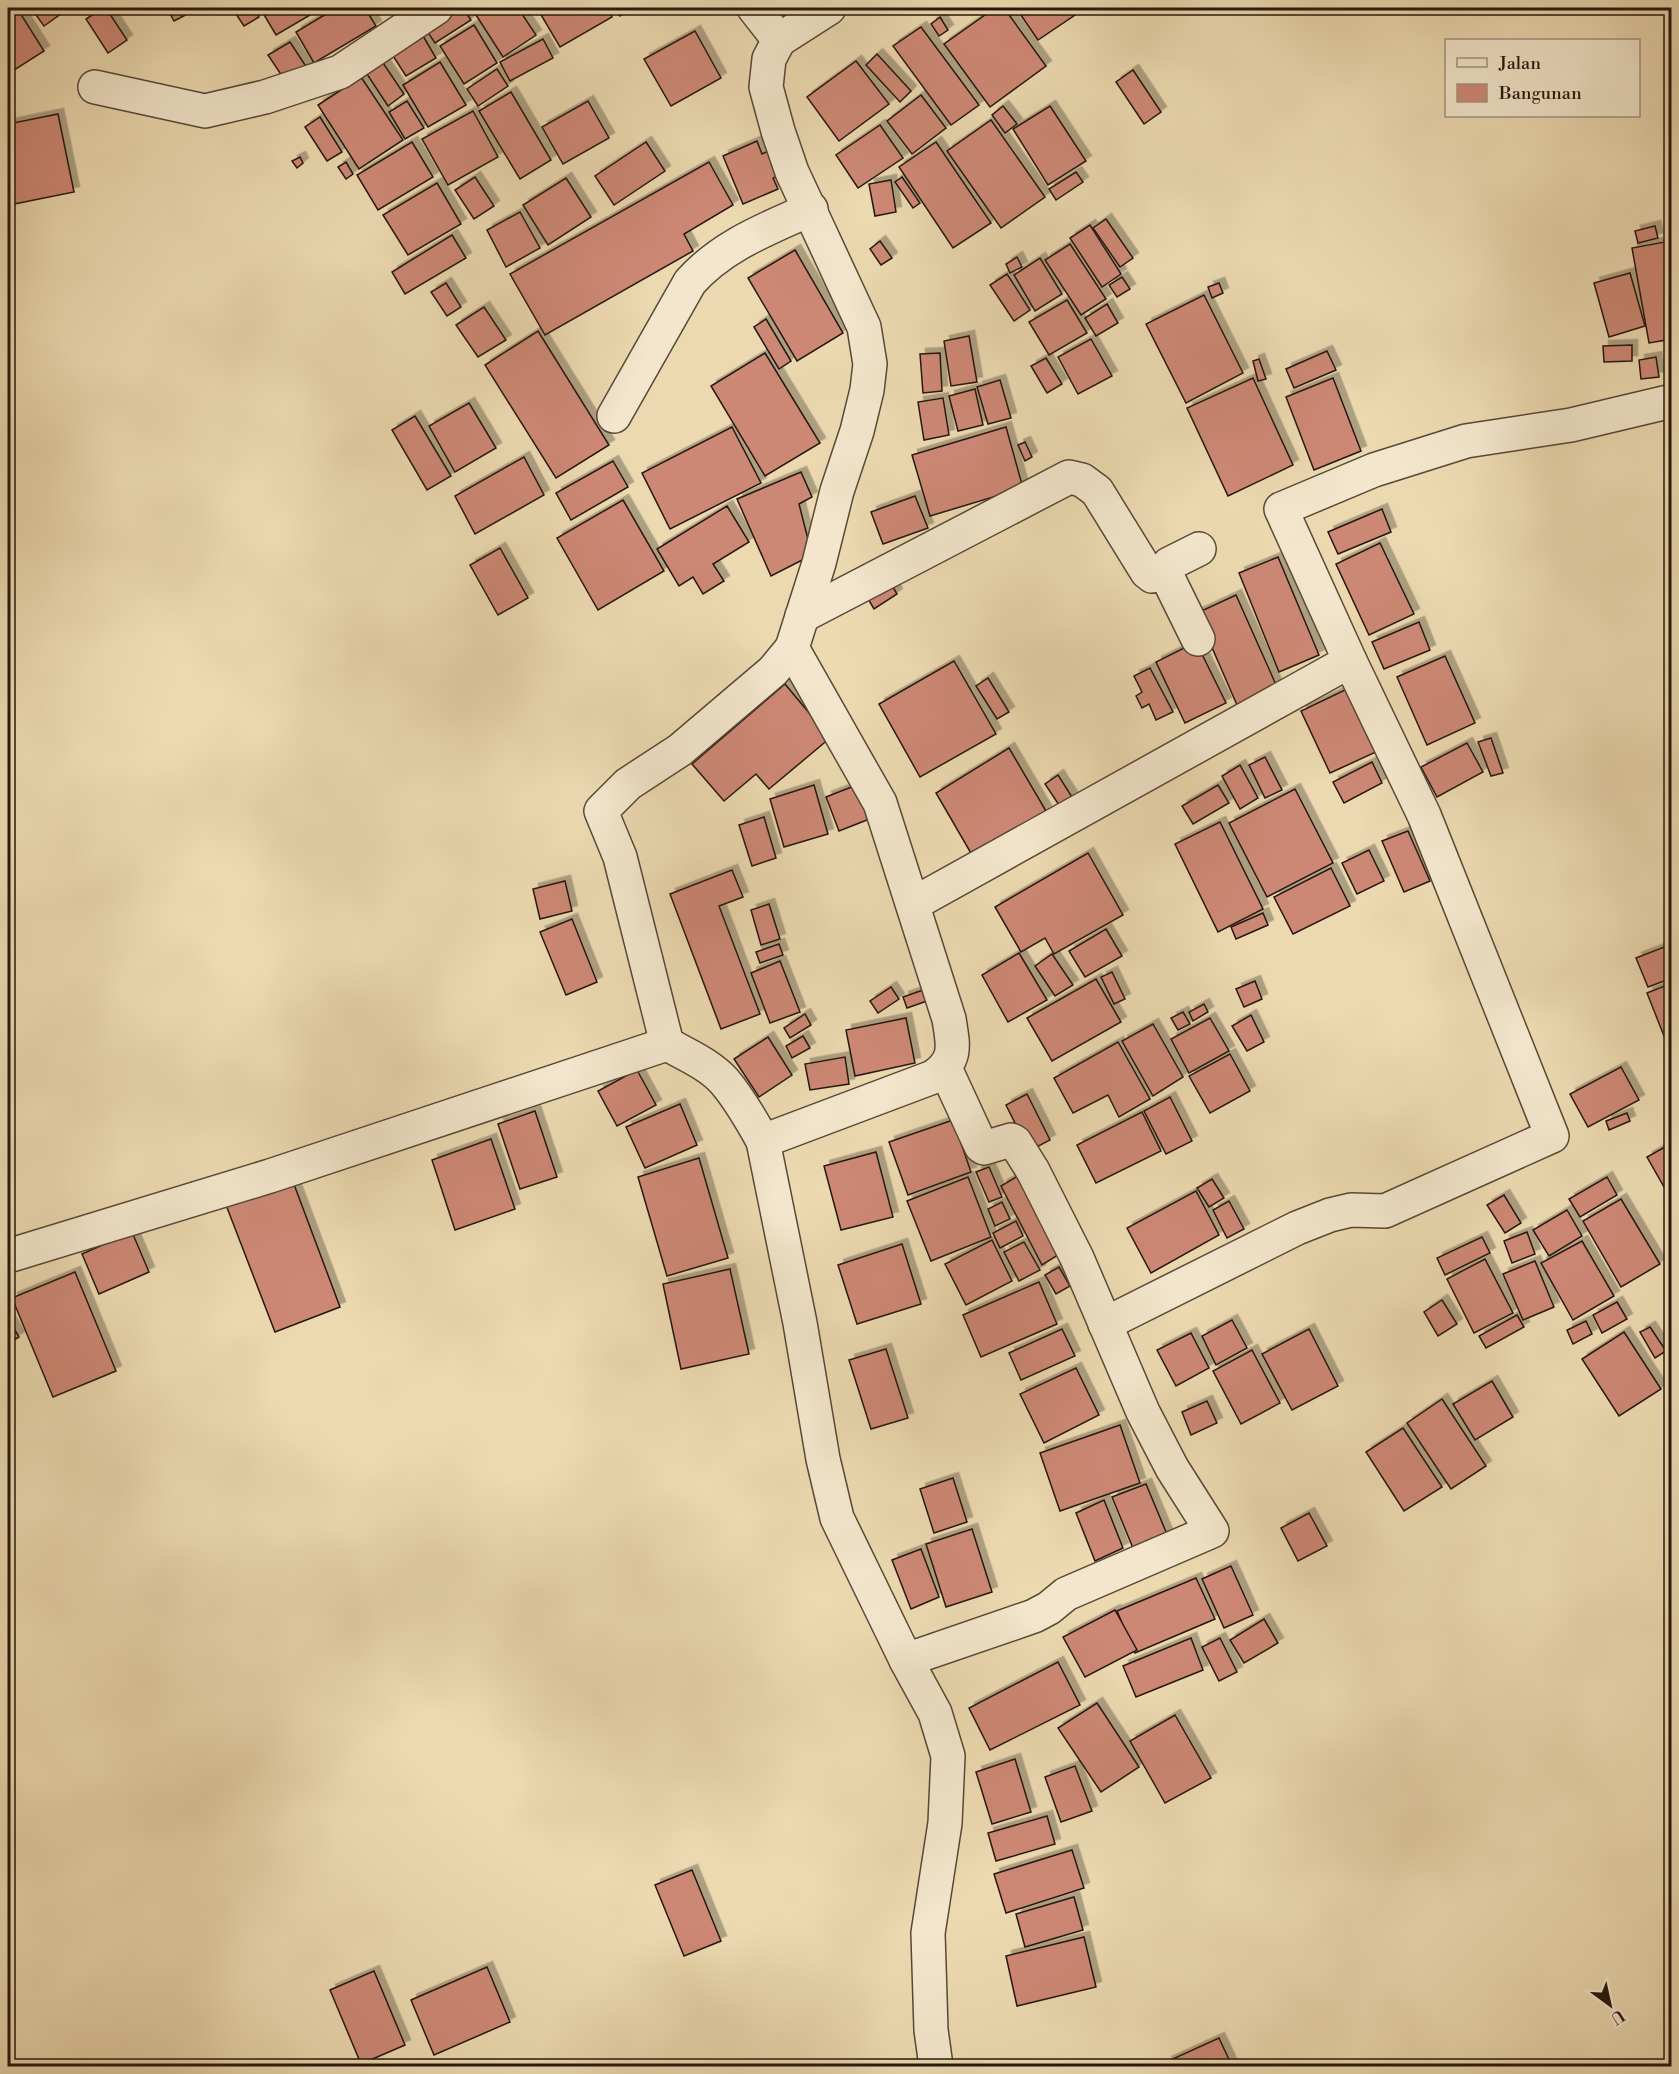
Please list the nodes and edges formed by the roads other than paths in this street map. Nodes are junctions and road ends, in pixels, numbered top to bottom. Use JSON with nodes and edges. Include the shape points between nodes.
{"nodes":[{"id":1,"x":435,"y":8,"type":"edge"},
{"id":2,"x":754,"y":8,"type":"edge"},
{"id":3,"x":829,"y":8,"type":"edge"},
{"id":4,"x":779,"y":40,"type":"junction"},
{"id":5,"x":95,"y":87,"type":"dead end"},
{"id":6,"x":811,"y":209,"type":"junction"},
{"id":7,"x":1671,"y":401,"type":"edge"},
{"id":8,"x":614,"y":416,"type":"dead end"},
{"id":9,"x":1199,"y":549,"type":"dead end"},
{"id":10,"x":1165,"y":573,"type":"junction"},
{"id":11,"x":802,"y":616,"type":"junction"},
{"id":12,"x":1198,"y":639,"type":"dead end"},
{"id":13,"x":792,"y":648,"type":"junction"},
{"id":14,"x":1350,"y":661,"type":"junction"},
{"id":15,"x":913,"y":904,"type":"junction"},
{"id":16,"x":667,"y":1044,"type":"junction"},
{"id":17,"x":945,"y":1068,"type":"junction"},
{"id":18,"x":764,"y":1141,"type":"junction"},
{"id":19,"x":8,"y":1256,"type":"edge"},
{"id":20,"x":1105,"y":1324,"type":"junction"},
{"id":21,"x":906,"y":1660,"type":"junction"},
{"id":22,"x":936,"y":2067,"type":"edge"}],
"edges":[{"from":1,"to":5,"type":"street","via":[[340,72],[265,98],[205,111]]},
{"from":2,"to":4,"type":"street"},
{"from":3,"to":4,"type":"street"},
{"from":4,"to":6,"type":"street","via":[[769,59],[766,87],[792,172]]},
{"from":6,"to":8,"type":"street","via":[[735,244],[700,271]]},
{"from":6,"to":11,"type":"street","via":[[864,327],[870,364],[857,430]]},
{"from":7,"to":14,"type":"street","via":[[1571,425],[1466,441],[1374,470],[1281,509]]},
{"from":9,"to":10,"type":"street","via":[[1169,564]]},
{"from":10,"to":11,"type":"street","via":[[1147,573],[1097,491],[1082,480],[1069,477]]},
{"from":10,"to":12,"type":"street"},
{"from":11,"to":13,"type":"street"},
{"from":13,"to":15,"type":"street","via":[[880,804]]},
{"from":13,"to":16,"type":"street","via":[[773,671],[680,750],[628,784],[601,811],[620,857]]},
{"from":14,"to":15,"type":"street"},
{"from":14,"to":20,"type":"street","via":[[1424,815],[1552,1136],[1384,1211],[1351,1210],[1297,1228]]},
{"from":15,"to":17,"type":"street","via":[[949,1019],[953,1045]]},
{"from":16,"to":18,"type":"street","via":[[724,1081]]},
{"from":16,"to":19,"type":"street","via":[[270,1176]]},
{"from":17,"to":18,"type":"street","via":[[933,1077]]},
{"from":17,"to":20,"type":"street","via":[[981,1146],[1011,1140],[1033,1171]]},
{"from":18,"to":21,"type":"street","via":[[837,1518]]},
{"from":20,"to":21,"type":"street","via":[[1143,1412],[1212,1531],[1066,1594],[1034,1616]]},
{"from":21,"to":22,"type":"street","via":[[935,1713],[948,1755],[945,1823],[928,1933]]}]}
